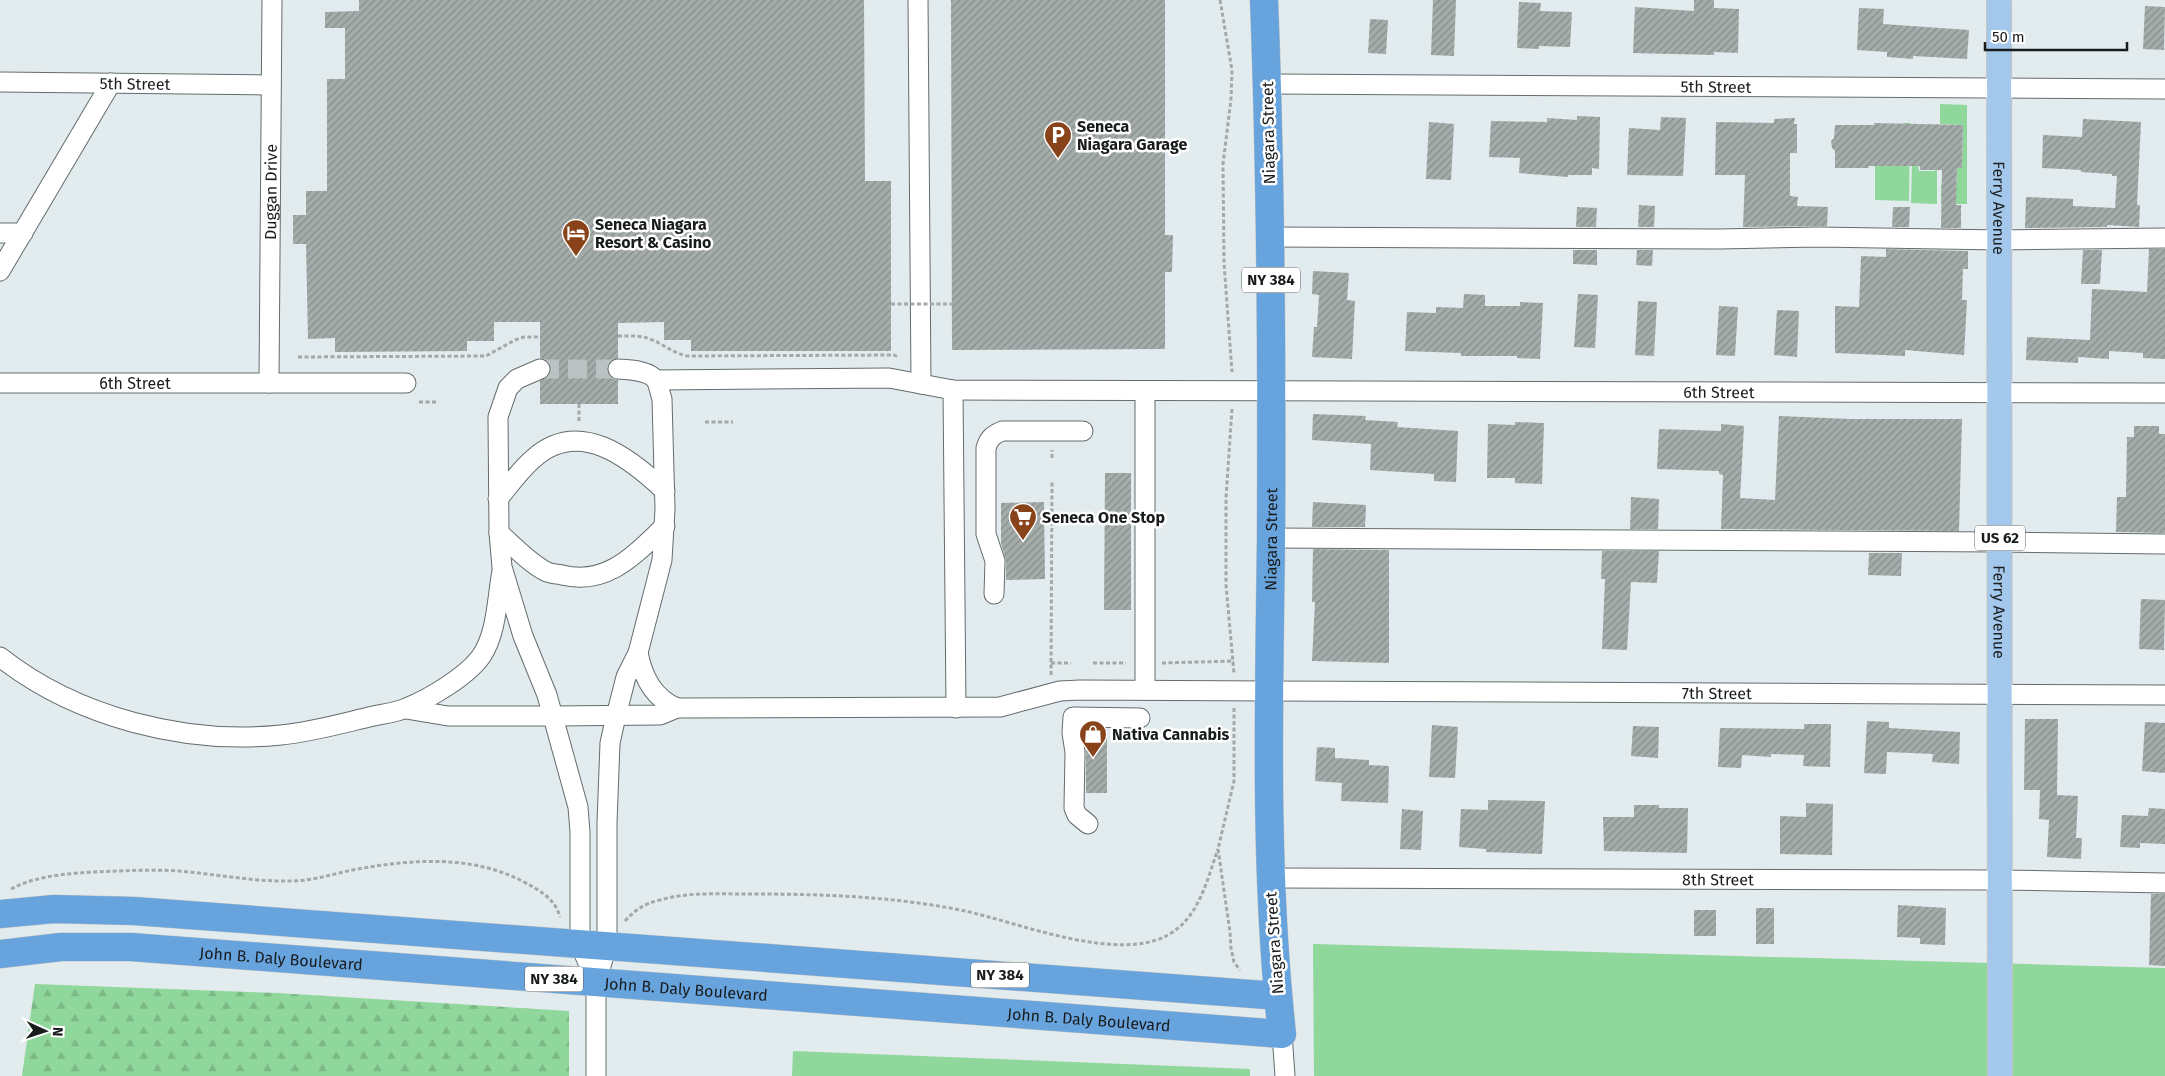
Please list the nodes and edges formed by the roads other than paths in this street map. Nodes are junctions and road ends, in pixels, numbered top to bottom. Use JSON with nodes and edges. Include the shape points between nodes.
{"nodes":[{"id":1,"x":272,"y":0,"type":"edge"},
{"id":2,"x":918,"y":0,"type":"edge"},
{"id":3,"x":1264,"y":0,"type":"edge"},
{"id":4,"x":1999,"y":0,"type":"edge"},
{"id":5,"x":0,"y":82,"type":"edge"},
{"id":6,"x":111,"y":83,"type":"junction"},
{"id":7,"x":271,"y":84,"type":"junction"},
{"id":8,"x":1267,"y":84,"type":"junction"},
{"id":9,"x":2000,"y":88,"type":"junction"},
{"id":10,"x":2165,"y":89,"type":"edge"},
{"id":11,"x":0,"y":232,"type":"edge"},
{"id":12,"x":23,"y":233,"type":"junction"},
{"id":13,"x":1270,"y":237,"type":"junction"},
{"id":14,"x":2165,"y":238,"type":"edge"},
{"id":15,"x":2000,"y":240,"type":"junction"},
{"id":16,"x":0,"y":271,"type":"edge"},
{"id":17,"x":618,"y":369,"type":"tunnel mouth"},
{"id":18,"x":540,"y":370,"type":"tunnel mouth"},
{"id":19,"x":656,"y":380,"type":"junction"},
{"id":20,"x":0,"y":383,"type":"edge"},
{"id":21,"x":269,"y":383,"type":"junction"},
{"id":22,"x":406,"y":383,"type":"dead end"},
{"id":23,"x":921,"y":384,"type":"junction"},
{"id":24,"x":953,"y":390,"type":"junction"},
{"id":25,"x":1272,"y":390,"type":"junction"},
{"id":26,"x":1145,"y":391,"type":"junction"},
{"id":27,"x":2000,"y":392,"type":"junction"},
{"id":28,"x":2165,"y":394,"type":"edge"},
{"id":29,"x":1083,"y":431,"type":"dead end"},
{"id":30,"x":665,"y":491,"type":"junction"},
{"id":31,"x":498,"y":499,"type":"junction"},
{"id":32,"x":665,"y":526,"type":"junction"},
{"id":33,"x":499,"y":533,"type":"junction"},
{"id":34,"x":1271,"y":538,"type":"junction"},
{"id":35,"x":2000,"y":542,"type":"junction"},
{"id":36,"x":2165,"y":544,"type":"edge"},
{"id":37,"x":502,"y":567,"type":"junction"},
{"id":38,"x":994,"y":594,"type":"dead end"},
{"id":39,"x":638,"y":653,"type":"junction"},
{"id":40,"x":0,"y":657,"type":"edge"},
{"id":41,"x":1145,"y":690,"type":"junction"},
{"id":42,"x":1269,"y":690,"type":"junction"},
{"id":43,"x":2000,"y":694,"type":"junction"},
{"id":44,"x":2165,"y":696,"type":"edge"},
{"id":45,"x":406,"y":708,"type":"junction"},
{"id":46,"x":677,"y":708,"type":"junction"},
{"id":47,"x":956,"y":708,"type":"junction"},
{"id":48,"x":553,"y":716,"type":"junction"},
{"id":49,"x":616,"y":716,"type":"junction"},
{"id":50,"x":1140,"y":718,"type":"dead end"},
{"id":51,"x":1088,"y":824,"type":"dead end"},
{"id":52,"x":1270,"y":878,"type":"junction"},
{"id":53,"x":2000,"y":880,"type":"junction"},
{"id":54,"x":2165,"y":882,"type":"edge"},
{"id":55,"x":0,"y":914,"type":"edge"},
{"id":56,"x":580,"y":944,"type":"junction"},
{"id":57,"x":607,"y":946,"type":"junction"},
{"id":58,"x":0,"y":954,"type":"edge"},
{"id":59,"x":596,"y":982,"type":"junction"},
{"id":60,"x":1278,"y":996,"type":"junction"},
{"id":61,"x":1282,"y":1034,"type":"junction"},
{"id":62,"x":596,"y":1076,"type":"edge"},
{"id":63,"x":1285,"y":1076,"type":"edge"},
{"id":64,"x":2000,"y":1076,"type":"edge"}],
"edges":[{"from":1,"to":7,"type":"street","name":"Duggan Drive"},
{"from":2,"to":23,"type":"street"},
{"from":3,"to":8,"type":"highway","name":"Niagara Street","number":"NY 384"},
{"from":4,"to":9,"type":"main road","name":"Ferry Avenue","number":"US 62"},
{"from":5,"to":6,"type":"street","name":"5th Street"},
{"from":6,"to":7,"type":"street","name":"5th Street"},
{"from":6,"to":12,"type":"street"},
{"from":7,"to":21,"type":"street","name":"Duggan Drive"},
{"from":8,"to":9,"type":"street","name":"5th Street"},
{"from":8,"to":13,"type":"highway","name":"Niagara Street","number":"NY 384"},
{"from":9,"to":10,"type":"street","name":"5th Street"},
{"from":9,"to":15,"type":"main road","name":"Ferry Avenue","number":"US 62"},
{"from":11,"to":12,"type":"street"},
{"from":12,"to":16,"type":"street"},
{"from":13,"to":15,"type":"street"},
{"from":13,"to":25,"type":"highway","name":"Niagara Street","number":"NY 384"},
{"from":14,"to":15,"type":"street"},
{"from":15,"to":27,"type":"main road","name":"Ferry Avenue","number":"US 62"},
{"from":17,"to":19,"type":"street","via":[[646,373]]},
{"from":18,"to":31,"type":"street","via":[[518,380],[508,388],[502,400],[498,417]]},
{"from":19,"to":23,"type":"street","name":"6th Street","via":[[889,378]]},
{"from":19,"to":30,"type":"street","via":[[662,399]]},
{"from":20,"to":21,"type":"street","name":"6th Street"},
{"from":21,"to":22,"type":"street","name":"6th Street"},
{"from":23,"to":24,"type":"street","name":"6th Street"},
{"from":24,"to":26,"type":"street","name":"6th Street"},
{"from":24,"to":47,"type":"street"},
{"from":25,"to":26,"type":"street","name":"6th Street"},
{"from":25,"to":27,"type":"street","name":"6th Street"},
{"from":25,"to":34,"type":"highway","name":"Niagara Street","number":"NY 384"},
{"from":26,"to":41,"type":"street"},
{"from":27,"to":28,"type":"street","name":"6th Street"},
{"from":27,"to":35,"type":"main road","name":"Ferry Avenue","number":"US 62"},
{"from":29,"to":38,"type":"street","via":[[1002,431],[989,440],[986,448],[986,534],[995,561]]},
{"from":30,"to":31,"type":"street","via":[[643,470],[608,447],[570,441],[552,446],[534,458]]},
{"from":30,"to":32,"type":"street"},
{"from":31,"to":33,"type":"street"},
{"from":32,"to":33,"type":"street","via":[[615,569],[595,577],[572,578],[548,572]]},
{"from":32,"to":39,"type":"street","via":[[662,560]]},
{"from":33,"to":37,"type":"street"},
{"from":34,"to":35,"type":"street"},
{"from":34,"to":42,"type":"highway","name":"Niagara Street","number":"NY 384"},
{"from":35,"to":36,"type":"street"},
{"from":35,"to":43,"type":"main road","name":"Ferry Avenue","number":"US 62"},
{"from":37,"to":45,"type":"street","via":[[492,634],[483,654],[457,680]]},
{"from":37,"to":48,"type":"street"},
{"from":39,"to":46,"type":"street","via":[[640,665],[653,690],[660,699]]},
{"from":39,"to":49,"type":"street","via":[[626,678]]},
{"from":40,"to":45,"type":"street","via":[[40,683],[86,706],[132,722],[188,733],[243,737],[307,732]]},
{"from":41,"to":42,"type":"street","name":"7th Street"},
{"from":41,"to":47,"type":"street","name":"7th Street","via":[[1060,691],[1000,707]]},
{"from":42,"to":43,"type":"street","name":"7th Street"},
{"from":42,"to":52,"type":"highway","name":"Niagara Street","number":"NY 384"},
{"from":43,"to":44,"type":"street","name":"7th Street"},
{"from":43,"to":53,"type":"main road","name":"Ferry Avenue","number":"US 62"},
{"from":45,"to":48,"type":"street","name":"7th Street","via":[[448,716]]},
{"from":46,"to":47,"type":"street","name":"7th Street"},
{"from":46,"to":49,"type":"street","name":"7th Street","via":[[660,715]]},
{"from":48,"to":49,"type":"street","name":"7th Street"},
{"from":48,"to":56,"type":"street","via":[[578,808]]},
{"from":49,"to":57,"type":"street","via":[[610,744]]},
{"from":50,"to":51,"type":"street","via":[[1073,717],[1074,808]]},
{"from":52,"to":53,"type":"street","name":"8th Street"},
{"from":52,"to":60,"type":"highway","name":"Niagara Street","number":"NY 384"},
{"from":53,"to":54,"type":"street","name":"8th Street"},
{"from":53,"to":64,"type":"main road","name":"Ferry Avenue","number":"US 62"},
{"from":55,"to":56,"type":"highway","number":"NY 384","via":[[54,910],[134,911]]},
{"from":56,"to":57,"type":"highway","number":"NY 384"},
{"from":56,"to":59,"type":"street"},
{"from":57,"to":59,"type":"street"},
{"from":57,"to":60,"type":"highway","number":"NY 384"},
{"from":58,"to":59,"type":"highway","name":"John B. Daly Boulevard","number":"NY 384","via":[[61,947],[131,947]]},
{"from":59,"to":61,"type":"highway","name":"John B. Daly Boulevard","number":"NY 384"},
{"from":59,"to":62,"type":"street"},
{"from":60,"to":61,"type":"highway","name":"Niagara Street","number":"NY 384"},
{"from":61,"to":63,"type":"street","name":"Niagara Street"}]}
